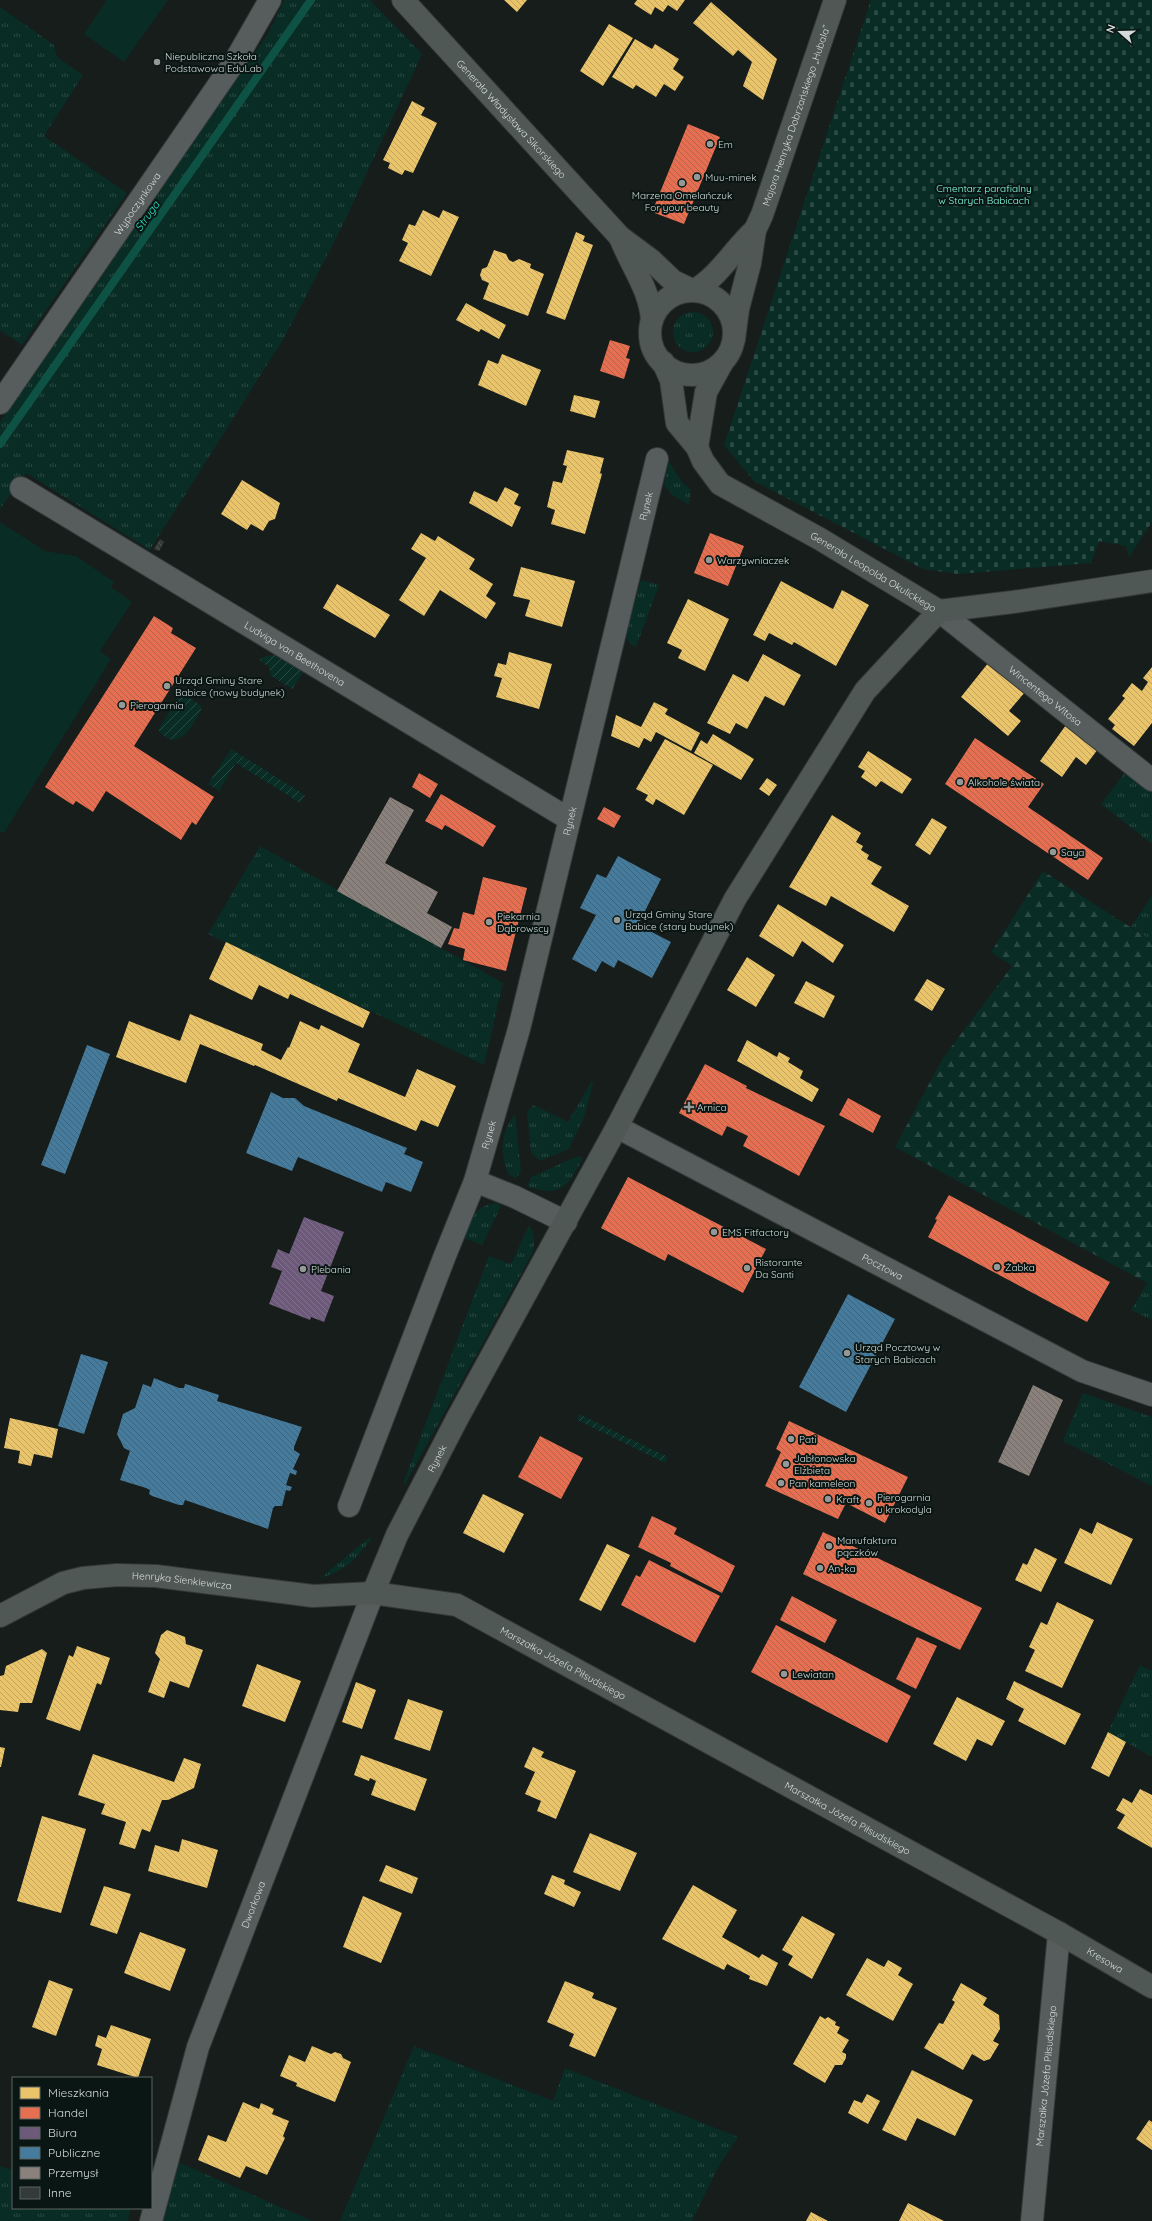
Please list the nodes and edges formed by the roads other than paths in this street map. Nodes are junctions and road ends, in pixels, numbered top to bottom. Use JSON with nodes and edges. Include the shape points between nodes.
{"nodes":[{"id":1,"x":270,"y":0,"type":"edge"},
{"id":2,"x":403,"y":0,"type":"edge"},
{"id":3,"x":836,"y":0,"type":"edge"},
{"id":4,"x":755,"y":230,"type":"junction"},
{"id":5,"x":620,"y":237,"type":"junction"},
{"id":6,"x":694,"y":290,"type":"junction"},
{"id":7,"x":652,"y":320,"type":"junction"},
{"id":8,"x":734,"y":339,"type":"junction"},
{"id":9,"x":663,"y":362,"type":"junction"},
{"id":10,"x":722,"y":363,"type":"junction"},
{"id":11,"x":0,"y":403,"type":"edge"},
{"id":12,"x":698,"y":447,"type":"junction"},
{"id":13,"x":657,"y":458,"type":"dead end"},
{"id":14,"x":21,"y":488,"type":"dead end"},
{"id":15,"x":1152,"y":581,"type":"edge"},
{"id":16,"x":939,"y":611,"type":"junction"},
{"id":17,"x":1152,"y":780,"type":"edge"},
{"id":18,"x":569,"y":819,"type":"junction"},
{"id":19,"x":617,"y":1127,"type":"junction"},
{"id":20,"x":475,"y":1181,"type":"junction"},
{"id":21,"x":566,"y":1222,"type":"junction"},
{"id":22,"x":1152,"y":1395,"type":"edge"},
{"id":23,"x":349,"y":1506,"type":"dead end"},
{"id":24,"x":373,"y":1593,"type":"junction"},
{"id":25,"x":0,"y":1616,"type":"edge"},
{"id":26,"x":1058,"y":1933,"type":"junction"},
{"id":27,"x":1152,"y":1987,"type":"edge"},
{"id":28,"x":151,"y":2221,"type":"edge"},
{"id":29,"x":1032,"y":2221,"type":"edge"}],
"edges":[{"from":1,"to":11,"type":"street","name":"Wypoczynkowa","via":[[235,61]]},
{"from":2,"to":5,"type":"street","name":"Generała Władysława Sikorskiego"},
{"from":3,"to":4,"type":"street","name":"Majora Henryka Dobrzańskiego „Hubala”"},
{"from":4,"to":6,"type":"street","name":"Majora Henryka Dobrzańskiego „Hubala”","via":[[734,250],[707,283]]},
{"from":4,"to":8,"type":"street","name":"Majora Henryka Dobrzańskiego „Hubala”"},
{"from":5,"to":6,"type":"street","name":"Generała Władysława Sikorskiego","via":[[652,260],[673,281]]},
{"from":5,"to":7,"type":"street","name":"Generała Władysława Sikorskiego","via":[[631,264],[646,288]]},
{"from":6,"to":7,"type":"street","via":[[670,297],[657,309]]},
{"from":6,"to":8,"type":"street","via":[[712,295],[727,308],[732,321]]},
{"from":7,"to":9,"type":"street","via":[[652,342]]},
{"from":8,"to":10,"type":"street","via":[[731,350]]},
{"from":9,"to":10,"type":"street","via":[[671,369],[688,374],[705,373]]},
{"from":9,"to":12,"type":"street","name":"Generała Leopolda Okulickiego","via":[[671,380],[677,423]]},
{"from":10,"to":12,"type":"street","via":[[706,392]]},
{"from":12,"to":16,"type":"street","name":"Generała Leopolda Okulickiego","via":[[720,484],[820,539]]},
{"from":13,"to":18,"type":"street","name":"Rynek"},
{"from":14,"to":18,"type":"street","name":"Ludviga van Beethovena"},
{"from":15,"to":16,"type":"street","name":"Generała Leopolda Okulickiego"},
{"from":16,"to":17,"type":"street","name":"Wincentego Witosa"},
{"from":16,"to":19,"type":"street","name":"Rynek","via":[[865,691],[843,724],[735,899]]},
{"from":18,"to":20,"type":"street","name":"Rynek","via":[[518,1029]]},
{"from":19,"to":21,"type":"street","name":"Rynek"},
{"from":19,"to":22,"type":"street","name":"Pocztowa","via":[[1082,1371]]},
{"from":20,"to":21,"type":"street"},
{"from":20,"to":23,"type":"street","name":"Rynek"},
{"from":21,"to":24,"type":"street","name":"Rynek","via":[[453,1426],[397,1535]]},
{"from":24,"to":25,"type":"street","name":"Henryka Sienkiewicza","via":[[313,1596],[156,1576],[117,1575],[83,1578],[63,1583]]},
{"from":24,"to":26,"type":"street","name":"Marszałka Józefa Piłsudskiego","via":[[457,1606]]},
{"from":24,"to":28,"type":"street","name":"Dworkowa","via":[[198,2047]]},
{"from":26,"to":27,"type":"street","name":"Kresowa"},
{"from":26,"to":29,"type":"street","name":"Marszałka Józefa Piłsudskiego"}]}
